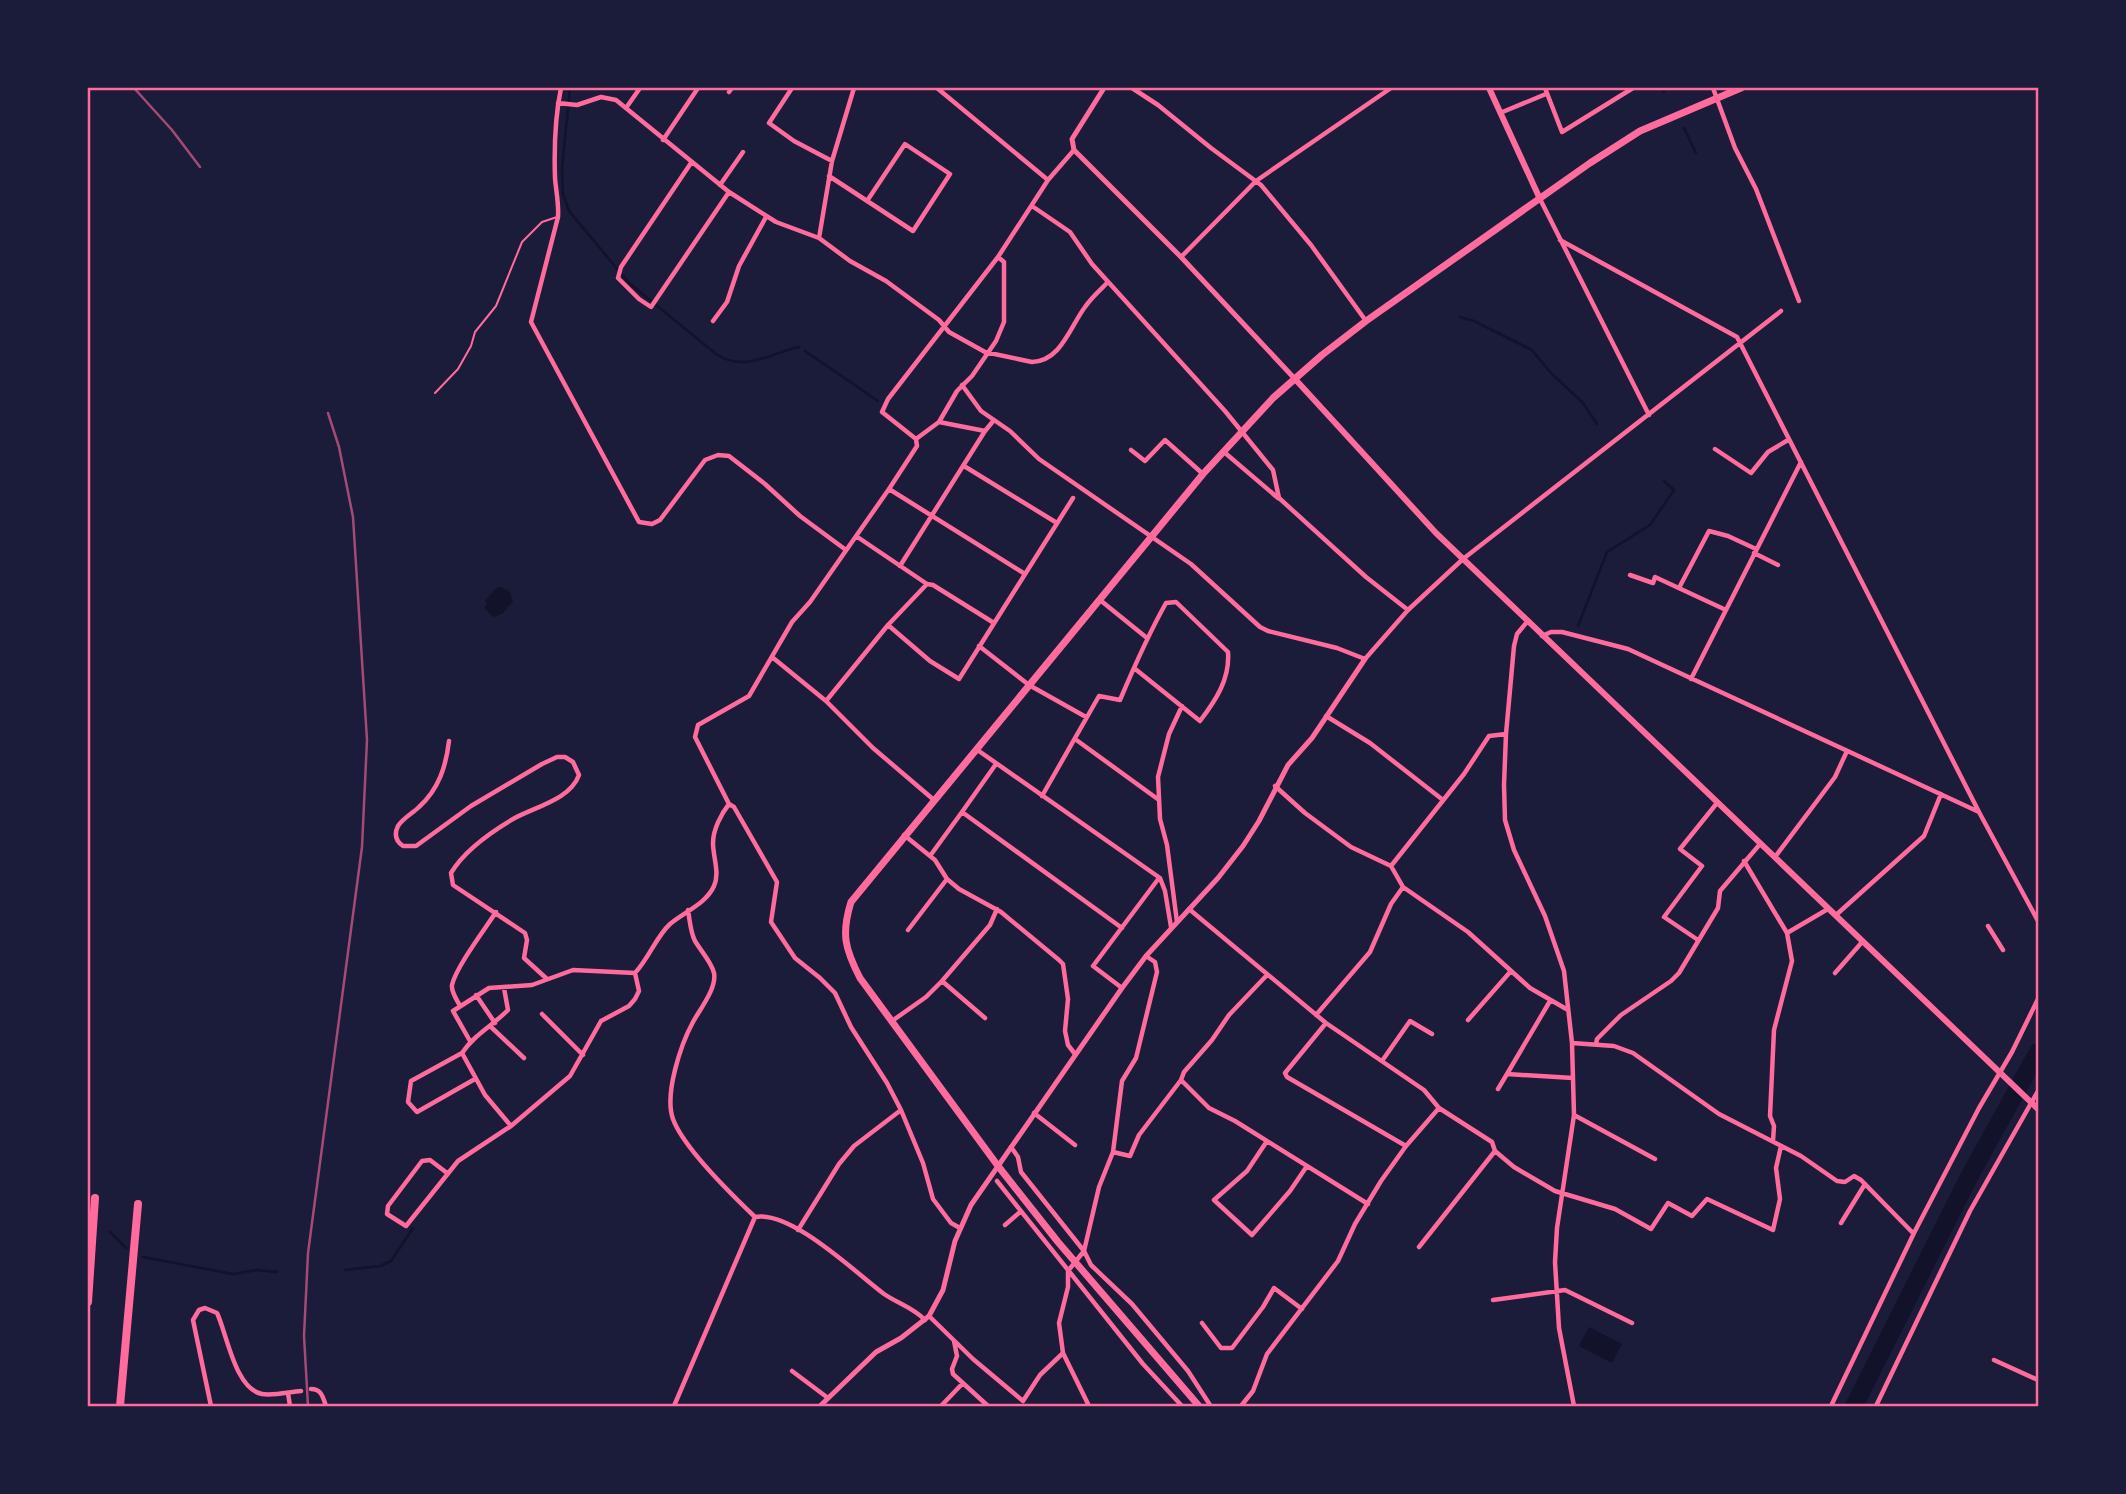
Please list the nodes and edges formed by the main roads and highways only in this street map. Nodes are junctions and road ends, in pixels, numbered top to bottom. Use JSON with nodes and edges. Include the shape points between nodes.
{"nodes":[{"id":1,"x":1489,"y":88,"type":"edge"},
{"id":2,"x":1741,"y":88,"type":"edge"},
{"id":3,"x":1540,"y":199,"type":"junction"},
{"id":4,"x":1295,"y":379,"type":"junction"},
{"id":5,"x":2039,"y":1109,"type":"edge"},
{"id":6,"x":95,"y":1198,"type":"dead end"},
{"id":7,"x":138,"y":1204,"type":"dead end"},
{"id":8,"x":88,"y":1301,"type":"edge"},
{"id":9,"x":120,"y":1406,"type":"edge"},
{"id":10,"x":1199,"y":1406,"type":"edge"}],
"edges":[{"from":1,"to":3,"type":"main road"},
{"from":2,"to":3,"type":"highway","via":[[1640,131]]},
{"from":3,"to":4,"type":"highway","via":[[1366,321]]},
{"from":4,"to":5,"type":"main road","via":[[1436,533]]},
{"from":4,"to":10,"type":"highway","via":[[1203,474],[904,835],[851,901],[844,937],[860,978],[998,1166]]},
{"from":6,"to":8,"type":"highway"},
{"from":7,"to":9,"type":"highway"}]}
